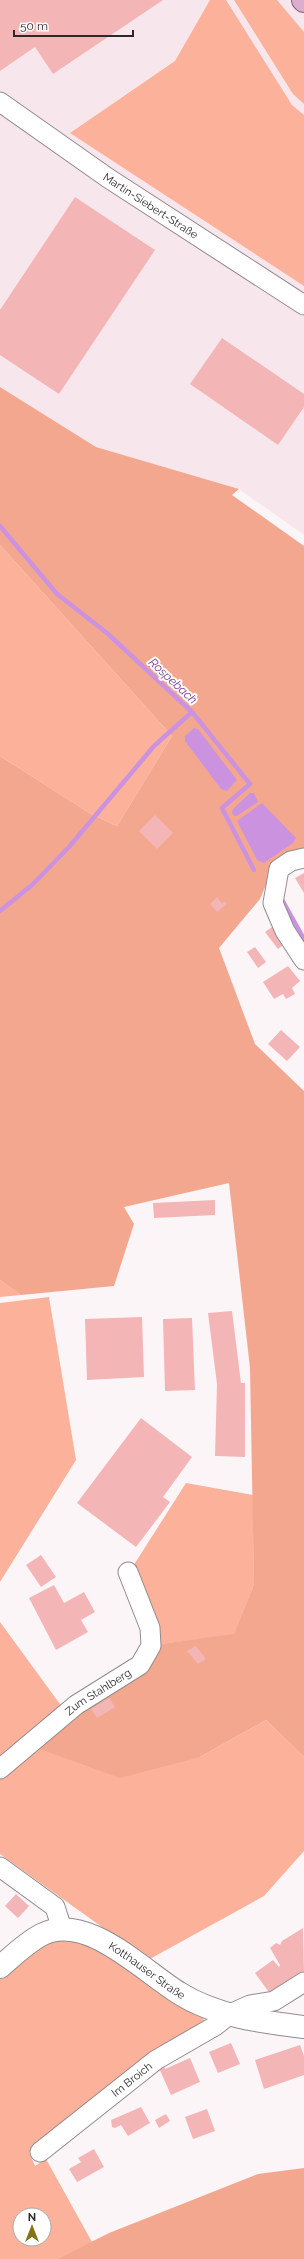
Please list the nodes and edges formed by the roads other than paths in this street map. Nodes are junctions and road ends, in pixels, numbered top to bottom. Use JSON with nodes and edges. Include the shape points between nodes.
{"nodes":[{"id":1,"x":0,"y":102,"type":"edge"},
{"id":2,"x":304,"y":305,"type":"edge"},
{"id":3,"x":304,"y":858,"type":"edge"},
{"id":4,"x":304,"y":960,"type":"edge"},
{"id":5,"x":128,"y":1572,"type":"dead end"},
{"id":6,"x":0,"y":1769,"type":"edge"},
{"id":7,"x":0,"y":1867,"type":"edge"},
{"id":8,"x":62,"y":1929,"type":"junction"},
{"id":9,"x":0,"y":1967,"type":"edge"},
{"id":10,"x":304,"y":1982,"type":"edge"},
{"id":11,"x":230,"y":2014,"type":"junction"},
{"id":12,"x":304,"y":2026,"type":"edge"},
{"id":13,"x":40,"y":2152,"type":"dead end"}],
"edges":[{"from":1,"to":2,"type":"street","name":"Martin-Siebert-Straße","via":[[108,178]]},
{"from":3,"to":4,"type":"street","via":[[291,861],[279,870],[273,903],[285,931]]},
{"from":5,"to":6,"type":"street","name":"Zum Stahlberg","via":[[150,1628],[151,1646],[140,1665],[76,1705]]},
{"from":7,"to":8,"type":"street","via":[[55,1907]]},
{"from":8,"to":9,"type":"street","name":"Kotthauser Straße","via":[[42,1934]]},
{"from":8,"to":11,"type":"street","name":"Kotthauser Straße","via":[[84,1932],[107,1943],[180,1994]]},
{"from":10,"to":11,"type":"street","name":"Im Broich","via":[[274,2001],[250,2005]]},
{"from":11,"to":12,"type":"street","name":"Kotthauser Straße"},
{"from":11,"to":13,"type":"street","name":"Im Broich","via":[[215,2026],[156,2060]]}]}
